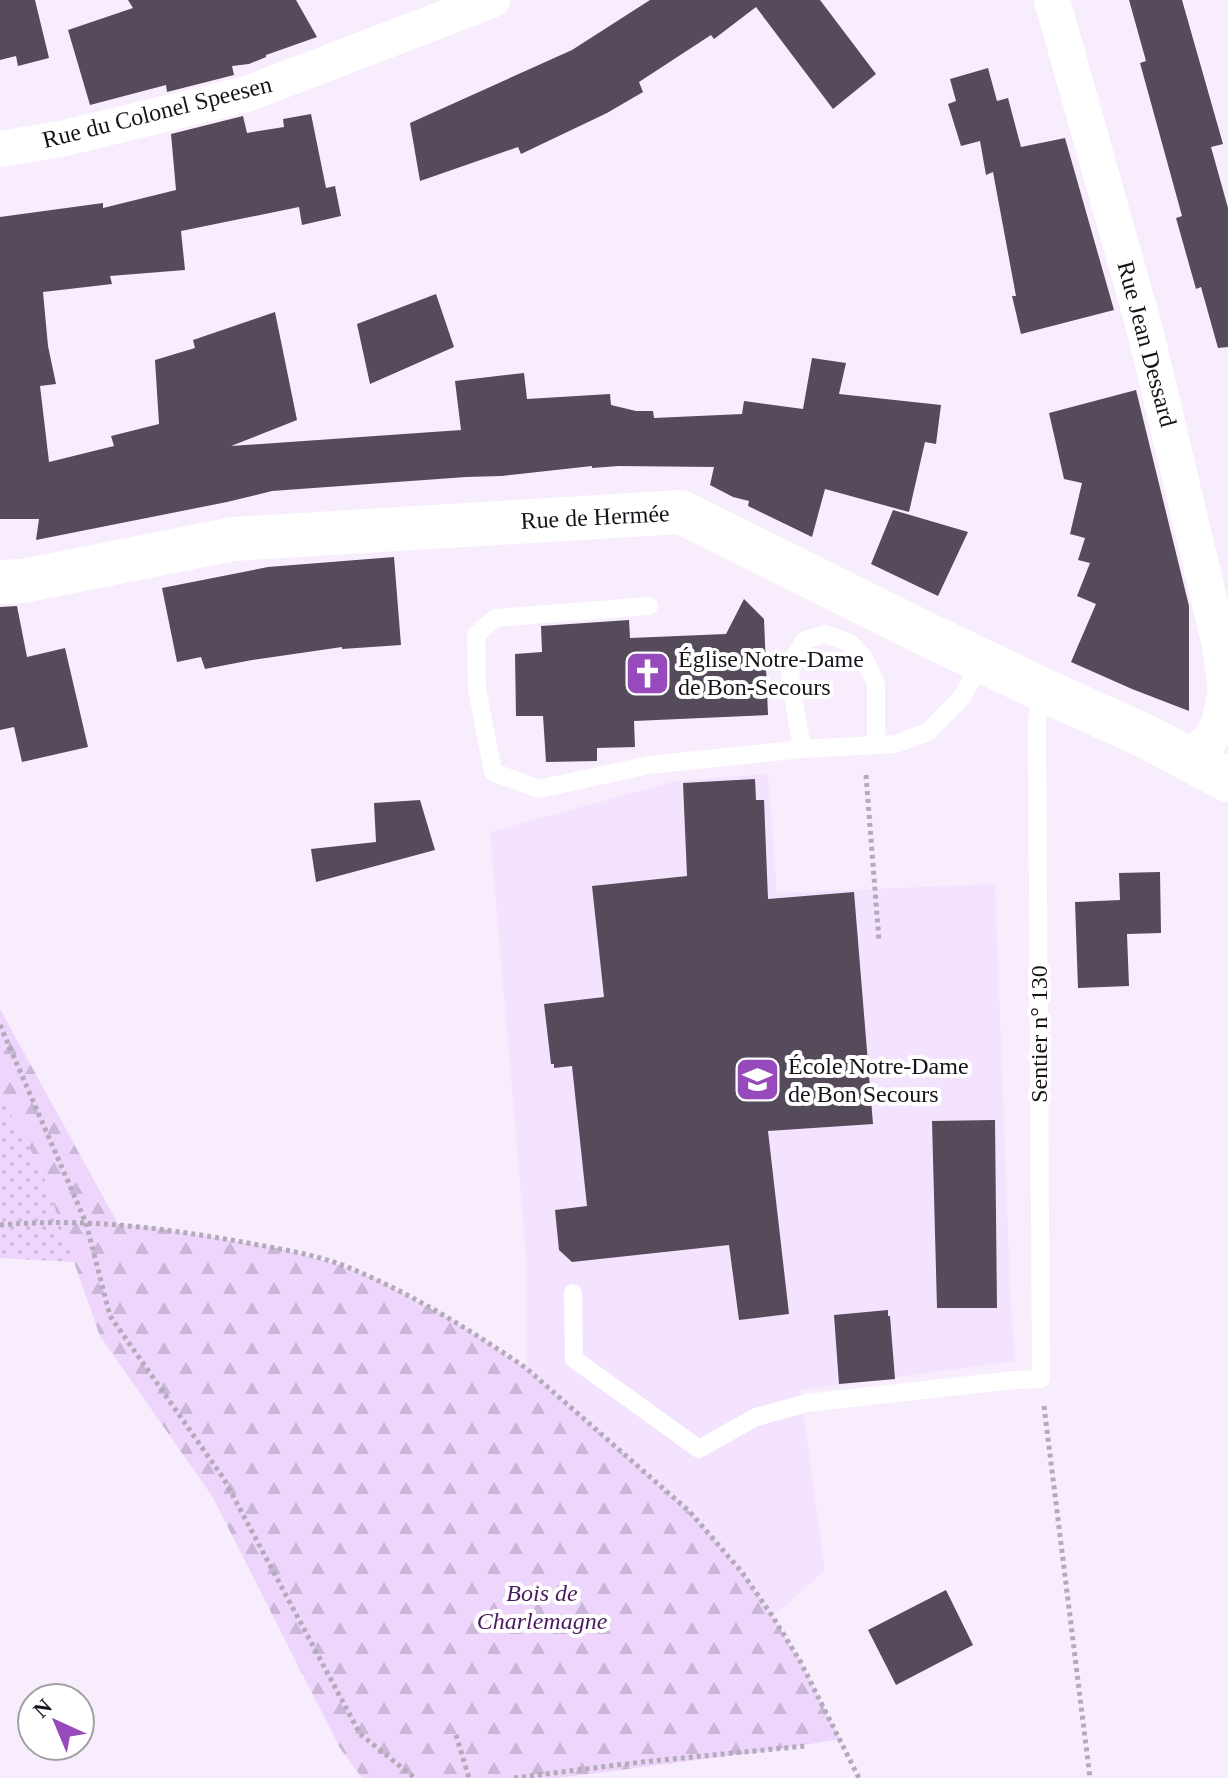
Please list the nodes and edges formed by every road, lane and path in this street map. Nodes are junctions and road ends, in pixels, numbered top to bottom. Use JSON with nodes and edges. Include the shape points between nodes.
{"nodes":[{"id":1,"x":492,"y":0,"type":"edge"},
{"id":2,"x":1052,"y":0,"type":"edge"},
{"id":3,"x":0,"y":149,"type":"edge"},
{"id":4,"x":0,"y":582,"type":"edge"},
{"id":5,"x":649,"y":606,"type":"dead end"},
{"id":6,"x":982,"y":661,"type":"junction"},
{"id":7,"x":1041,"y":689,"type":"junction"},
{"id":8,"x":1227,"y":694,"type":"edge"},
{"id":9,"x":870,"y":745,"type":"junction"},
{"id":10,"x":802,"y":749,"type":"junction"},
{"id":11,"x":1184,"y":755,"type":"junction"},
{"id":12,"x":1228,"y":780,"type":"edge"},
{"id":13,"x":879,"y":941,"type":"dead end"},
{"id":14,"x":0,"y":1025,"type":"edge"},
{"id":15,"x":86,"y":1223,"type":"junction"},
{"id":16,"x":0,"y":1225,"type":"edge"},
{"id":17,"x":573,"y":1293,"type":"dead end"},
{"id":18,"x":1041,"y":1379,"type":"junction"},
{"id":19,"x":456,"y":1735,"type":"dead end"},
{"id":20,"x":805,"y":1746,"type":"dead end"},
{"id":21,"x":415,"y":1778,"type":"edge"},
{"id":22,"x":469,"y":1778,"type":"edge"},
{"id":23,"x":514,"y":1778,"type":"edge"},
{"id":24,"x":859,"y":1778,"type":"edge"},
{"id":25,"x":1090,"y":1778,"type":"edge"}],
"edges":[{"from":1,"to":3,"type":"street","name":"Rue du Colonel Speesen","via":[[247,94]]},
{"from":2,"to":8,"type":"street","name":"Rue Jean Dessard","via":[[1146,334]]},
{"from":4,"to":6,"type":"street","name":"Rue de Hermée","via":[[234,539],[681,512]]},
{"from":5,"to":10,"type":"lane","via":[[495,618],[476,635],[477,689],[493,772],[539,789],[649,765]]},
{"from":6,"to":7,"type":"street","name":"Rue de Hermée"},
{"from":6,"to":9,"type":"lane","via":[[962,697],[928,732],[895,744]]},
{"from":7,"to":11,"type":"street","name":"Rue de Hermée"},
{"from":7,"to":18,"type":"lane","name":"Sentier n° 130"},
{"from":8,"to":11,"type":"street","name":"Rue Jean Dessard","via":[[1212,737],[1201,750]]},
{"from":9,"to":10,"type":"lane"},
{"from":9,"to":10,"type":"lane","via":[[876,684],[850,643],[825,634],[805,640],[790,677]]},
{"from":9,"to":13,"type":"path"},
{"from":11,"to":12,"type":"street","name":"Rue de Hermée"},
{"from":14,"to":15,"type":"path"},
{"from":15,"to":16,"type":"path"},
{"from":15,"to":21,"type":"path","via":[[110,1316],[224,1479],[360,1734]]},
{"from":15,"to":24,"type":"path","via":[[202,1235],[340,1265],[451,1319],[526,1368],[690,1512],[741,1571],[800,1661]]},
{"from":17,"to":18,"type":"lane","via":[[574,1359],[699,1449],[756,1417],[807,1403]]},
{"from":18,"to":25,"type":"path"},
{"from":19,"to":22,"type":"path"},
{"from":20,"to":23,"type":"path"}]}
